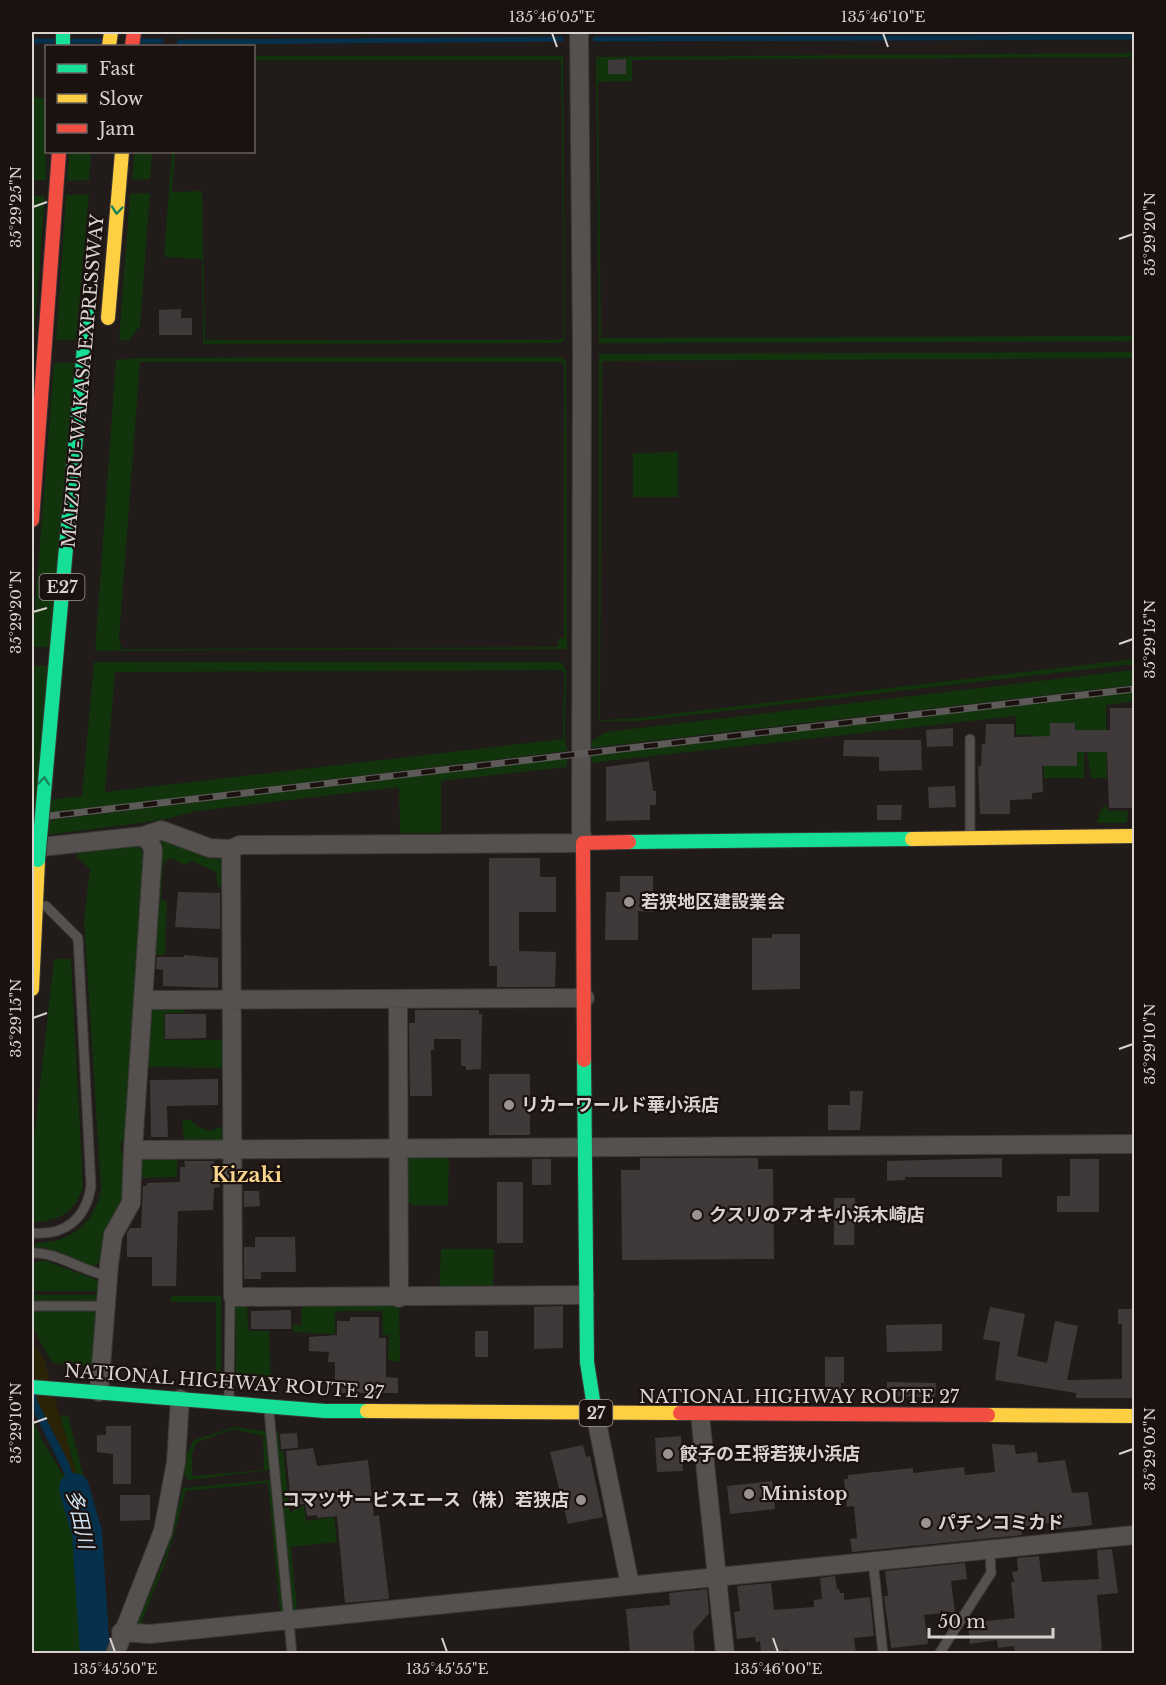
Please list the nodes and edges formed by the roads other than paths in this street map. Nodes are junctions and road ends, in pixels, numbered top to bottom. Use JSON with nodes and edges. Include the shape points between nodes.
{"nodes":[{"id":1,"x":579,"y":32,"type":"edge"},
{"id":2,"x":59,"y":153,"type":"edge"},
{"id":3,"x":122,"y":153,"type":"edge"},
{"id":4,"x":88,"y":302,"type":"dead end"},
{"id":5,"x":107,"y":329,"type":"dead end"},
{"id":6,"x":32,"y":520,"type":"edge"},
{"id":7,"x":970,"y":739,"type":"dead end"},
{"id":8,"x":57,"y":826,"type":"dead end"},
{"id":9,"x":142,"y":836,"type":"junction"},
{"id":10,"x":970,"y":836,"type":"junction"},
{"id":11,"x":1134,"y":836,"type":"edge"},
{"id":12,"x":583,"y":843,"type":"junction"},
{"id":13,"x":231,"y":849,"type":"junction"},
{"id":14,"x":35,"y":854,"type":"edge"},
{"id":15,"x":37,"y":908,"type":"edge"},
{"id":16,"x":32,"y":989,"type":"edge"},
{"id":17,"x":585,"y":998,"type":"junction"},
{"id":18,"x":398,"y":999,"type":"junction"},
{"id":19,"x":142,"y":1000,"type":"junction"},
{"id":20,"x":231,"y":1000,"type":"junction"},
{"id":21,"x":1134,"y":1144,"type":"edge"},
{"id":22,"x":583,"y":1147,"type":"junction"},
{"id":23,"x":400,"y":1148,"type":"junction"},
{"id":24,"x":232,"y":1149,"type":"junction"},
{"id":25,"x":133,"y":1150,"type":"junction"},
{"id":26,"x":32,"y":1233,"type":"edge"},
{"id":27,"x":32,"y":1253,"type":"edge"},
{"id":28,"x":108,"y":1276,"type":"junction"},
{"id":29,"x":585,"y":1295,"type":"junction"},
{"id":30,"x":233,"y":1297,"type":"junction"},
{"id":31,"x":399,"y":1298,"type":"junction"},
{"id":32,"x":32,"y":1305,"type":"edge"},
{"id":33,"x":105,"y":1306,"type":"junction"},
{"id":34,"x":32,"y":1387,"type":"edge"},
{"id":35,"x":99,"y":1392,"type":"junction"},
{"id":36,"x":180,"y":1399,"type":"junction"},
{"id":37,"x":230,"y":1404,"type":"junction"},
{"id":38,"x":268,"y":1407,"type":"junction"},
{"id":39,"x":595,"y":1413,"type":"junction"},
{"id":40,"x":700,"y":1415,"type":"junction"},
{"id":41,"x":1134,"y":1416,"type":"edge"},
{"id":42,"x":1134,"y":1534,"type":"edge"},
{"id":43,"x":990,"y":1548,"type":"junction"},
{"id":44,"x":873,"y":1560,"type":"junction"},
{"id":45,"x":718,"y":1576,"type":"junction"},
{"id":46,"x":630,"y":1585,"type":"junction"},
{"id":47,"x":288,"y":1619,"type":"junction"},
{"id":48,"x":121,"y":1632,"type":"junction"},
{"id":49,"x":114,"y":1653,"type":"edge"},
{"id":50,"x":292,"y":1653,"type":"edge"},
{"id":51,"x":725,"y":1653,"type":"edge"},
{"id":52,"x":883,"y":1653,"type":"edge"},
{"id":53,"x":939,"y":1653,"type":"edge"}],
"edges":[{"from":1,"to":12,"type":"street"},
{"from":2,"to":6,"type":"main road"},
{"from":3,"to":5,"type":"main road","name":"MAIZURU-WAKASA EXPRESSWAY","one_way":true},
{"from":14,"to":4,"type":"main road","name":"MAIZURU-WAKASA EXPRESSWAY","number":"E27","one_way":true,"bridge":true},
{"from":7,"to":10,"type":"lane"},
{"from":8,"to":15,"type":"main road","name":"MAIZURU-WAKASA EXPRESSWAY","number":"E27","via":[[52,865]]},
{"from":9,"to":13,"type":"street","via":[[161,830],[210,848]]},
{"from":9,"to":14,"type":"street"},
{"from":9,"to":19,"type":"street","via":[[153,850]]},
{"from":10,"to":11,"type":"main road"},
{"from":10,"to":12,"type":"main road"},
{"from":12,"to":13,"type":"street","via":[[240,845]]},
{"from":12,"to":17,"type":"main road"},
{"from":13,"to":20,"type":"street"},
{"from":14,"to":15,"type":"main road","name":"MAIZURU-WAKASA EXPRESSWAY","number":"E27"},
{"from":15,"to":16,"type":"main road","name":"MAIZURU-WAKASA EXPRESSWAY","number":"E27"},
{"from":15,"to":26,"type":"lane","via":[[78,938],[91,1186],[84,1211],[75,1222],[55,1233]]},
{"from":17,"to":18,"type":"street"},
{"from":17,"to":22,"type":"main road"},
{"from":18,"to":20,"type":"street"},
{"from":18,"to":23,"type":"street"},
{"from":19,"to":20,"type":"street"},
{"from":19,"to":25,"type":"street"},
{"from":20,"to":24,"type":"street"},
{"from":21,"to":22,"type":"street"},
{"from":22,"to":23,"type":"street"},
{"from":22,"to":29,"type":"main road"},
{"from":23,"to":24,"type":"street"},
{"from":23,"to":31,"type":"street"},
{"from":24,"to":25,"type":"street"},
{"from":24,"to":30,"type":"street"},
{"from":25,"to":28,"type":"street","via":[[130,1203],[113,1235]]},
{"from":27,"to":28,"type":"lane"},
{"from":28,"to":33,"type":"street"},
{"from":29,"to":31,"type":"street"},
{"from":29,"to":39,"type":"main road","via":[[587,1362]]},
{"from":30,"to":31,"type":"street"},
{"from":30,"to":37,"type":"lane"},
{"from":32,"to":33,"type":"lane"},
{"from":33,"to":35,"type":"street"},
{"from":34,"to":35,"type":"main road","name":"NATIONAL HIGHWAY ROUTE 27","number":"27"},
{"from":35,"to":36,"type":"main road","name":"NATIONAL HIGHWAY ROUTE 27","number":"27"},
{"from":36,"to":37,"type":"main road","name":"NATIONAL HIGHWAY ROUTE 27","number":"27"},
{"from":36,"to":48,"type":"street","via":[[176,1462],[163,1531]]},
{"from":37,"to":38,"type":"main road","name":"NATIONAL HIGHWAY ROUTE 27","number":"27"},
{"from":38,"to":39,"type":"main road","name":"NATIONAL HIGHWAY ROUTE 27","number":"27","via":[[325,1412]]},
{"from":38,"to":47,"type":"lane"},
{"from":39,"to":40,"type":"main road","name":"NATIONAL HIGHWAY ROUTE 27","number":"27"},
{"from":39,"to":46,"type":"street"},
{"from":40,"to":41,"type":"main road","name":"NATIONAL HIGHWAY ROUTE 27","number":"27"},
{"from":40,"to":45,"type":"street"},
{"from":42,"to":43,"type":"street"},
{"from":43,"to":44,"type":"street"},
{"from":43,"to":53,"type":"lane","via":[[991,1574]]},
{"from":44,"to":45,"type":"street"},
{"from":44,"to":52,"type":"lane"},
{"from":45,"to":46,"type":"street"},
{"from":45,"to":51,"type":"street"},
{"from":46,"to":47,"type":"street"},
{"from":47,"to":48,"type":"street","via":[[150,1634]]},
{"from":47,"to":50,"type":"lane"},
{"from":48,"to":49,"type":"street"}]}
